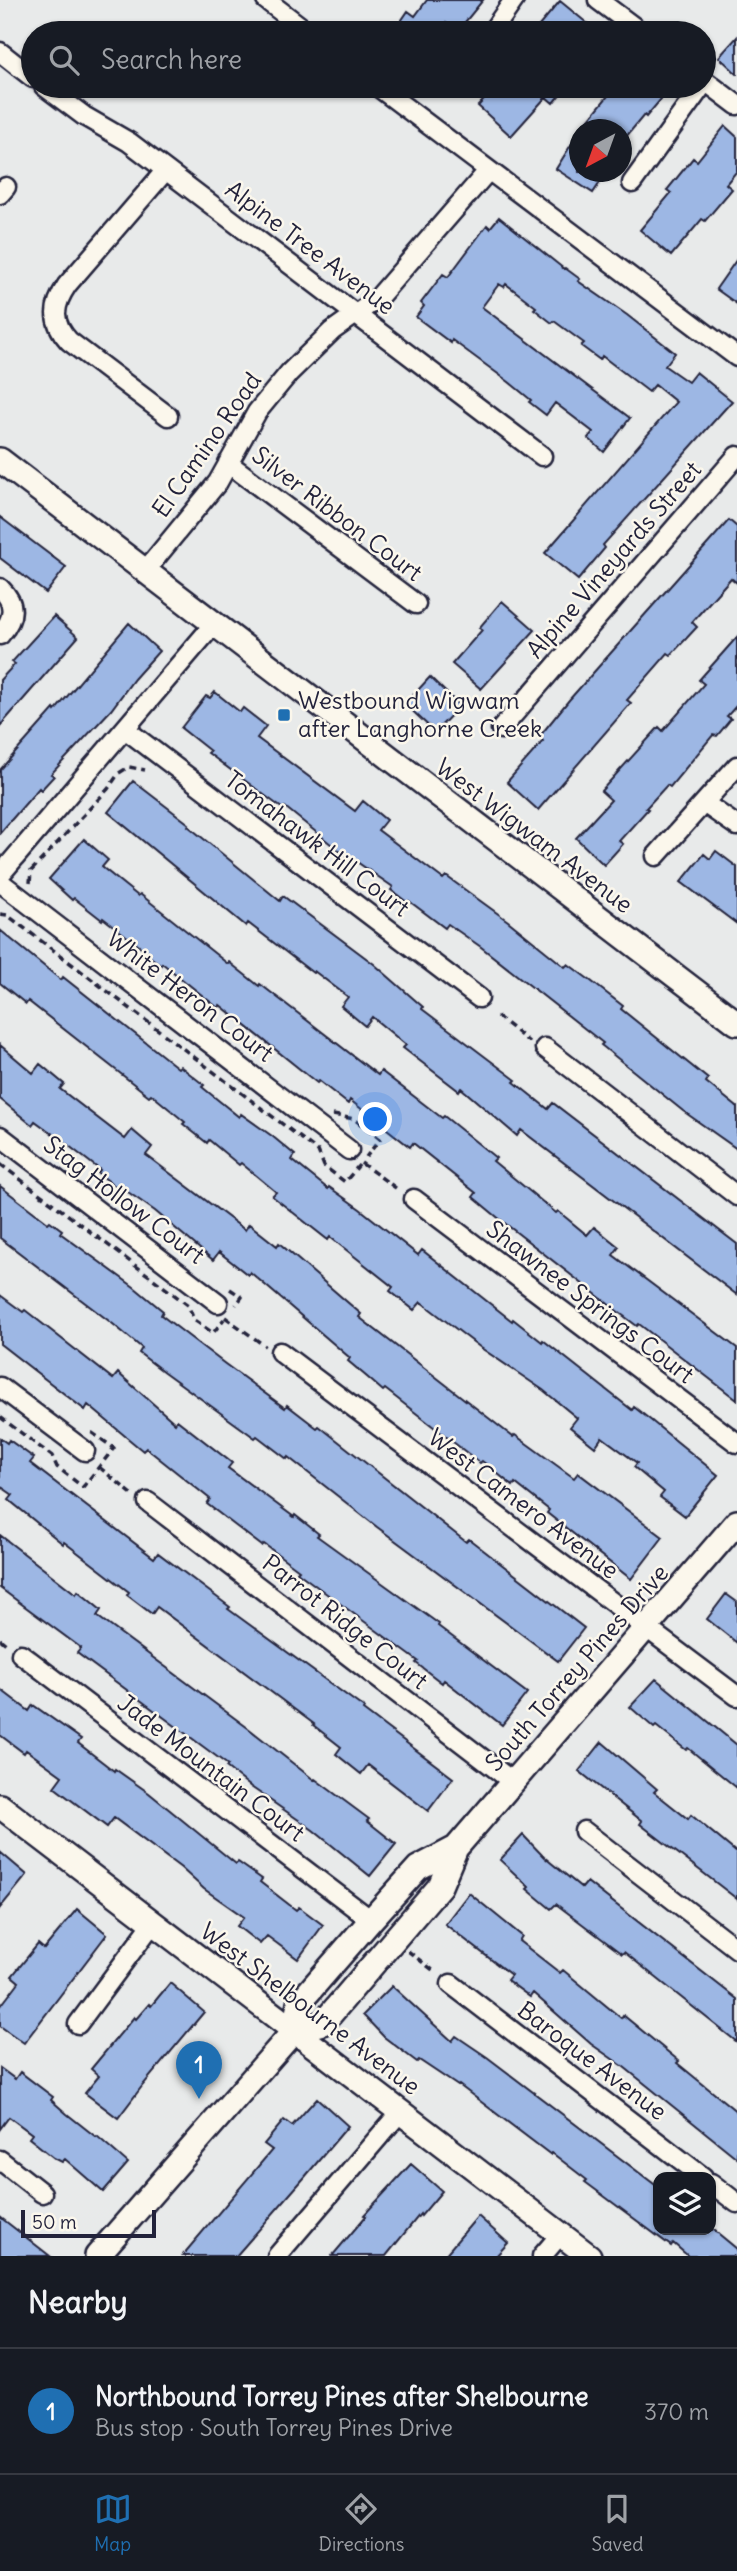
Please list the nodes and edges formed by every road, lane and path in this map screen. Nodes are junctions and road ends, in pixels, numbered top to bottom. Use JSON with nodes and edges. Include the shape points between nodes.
{"nodes":[{"id":1,"x":266,"y":0,"type":"edge"},
{"id":2,"x":514,"y":0,"type":"edge"},
{"id":3,"x":598,"y":0,"type":"edge"},
{"id":4,"x":293,"y":21,"type":"edge"},
{"id":5,"x":499,"y":21,"type":"edge"},
{"id":6,"x":626,"y":21,"type":"edge"},
{"id":7,"x":0,"y":52,"type":"edge"},
{"id":8,"x":21,"y":69,"type":"edge"},
{"id":9,"x":716,"y":91,"type":"edge"},
{"id":10,"x":60,"y":98,"type":"edge"},
{"id":11,"x":393,"y":98,"type":"edge"},
{"id":12,"x":693,"y":98,"type":"edge"},
{"id":13,"x":737,"y":106,"type":"edge"},
{"id":14,"x":166,"y":170,"type":"junction"},
{"id":15,"x":488,"y":171,"type":"junction"},
{"id":16,"x":632,"y":183,"type":"dead end"},
{"id":17,"x":357,"y":314,"type":"junction"},
{"id":18,"x":737,"y":357,"type":"edge"},
{"id":19,"x":168,"y":416,"type":"dead end"},
{"id":20,"x":542,"y":456,"type":"dead end"},
{"id":21,"x":737,"y":456,"type":"edge"},
{"id":22,"x":0,"y":460,"type":"edge"},
{"id":23,"x":228,"y":463,"type":"junction"},
{"id":24,"x":145,"y":571,"type":"junction"},
{"id":25,"x":0,"y":588,"type":"edge"},
{"id":26,"x":416,"y":604,"type":"dead end"},
{"id":27,"x":214,"y":624,"type":"junction"},
{"id":28,"x":0,"y":635,"type":"edge"},
{"id":29,"x":125,"y":729,"type":"junction"},
{"id":30,"x":500,"y":729,"type":"dead end"},
{"id":31,"x":737,"y":766,"type":"edge"},
{"id":32,"x":705,"y":803,"type":"junction"},
{"id":33,"x":737,"y":826,"type":"edge"},
{"id":34,"x":656,"y":856,"type":"dead end"},
{"id":35,"x":0,"y":875,"type":"edge"},
{"id":36,"x":0,"y":882,"type":"edge"},
{"id":37,"x":480,"y":998,"type":"dead end"},
{"id":38,"x":496,"y":1016,"type":"dead end"},
{"id":39,"x":737,"y":1023,"type":"edge"},
{"id":40,"x":537,"y":1045,"type":"joint"},
{"id":41,"x":0,"y":1136,"type":"edge"},
{"id":42,"x":355,"y":1156,"type":"joint"},
{"id":43,"x":408,"y":1196,"type":"joint"},
{"id":44,"x":737,"y":1196,"type":"edge"},
{"id":45,"x":222,"y":1310,"type":"joint"},
{"id":46,"x":272,"y":1349,"type":"joint"},
{"id":47,"x":0,"y":1387,"type":"edge"},
{"id":48,"x":737,"y":1443,"type":"edge"},
{"id":49,"x":85,"y":1451,"type":"dead end"},
{"id":50,"x":99,"y":1467,"type":"dead end"},
{"id":51,"x":142,"y":1499,"type":"joint"},
{"id":52,"x":737,"y":1522,"type":"edge"},
{"id":53,"x":647,"y":1627,"type":"junction"},
{"id":54,"x":0,"y":1639,"type":"edge"},
{"id":55,"x":14,"y":1649,"type":"joint"},
{"id":56,"x":737,"y":1696,"type":"edge"},
{"id":57,"x":513,"y":1782,"type":"junction"},
{"id":58,"x":0,"y":1806,"type":"edge"},
{"id":59,"x":584,"y":1831,"type":"dead end"},
{"id":60,"x":456,"y":1847,"type":"junction"},
{"id":61,"x":371,"y":1920,"type":"junction"},
{"id":62,"x":153,"y":1923,"type":"junction"},
{"id":63,"x":405,"y":1949,"type":"dead end"},
{"id":64,"x":737,"y":1949,"type":"edge"},
{"id":65,"x":434,"y":1971,"type":"dead end"},
{"id":66,"x":451,"y":1984,"type":"dead end"},
{"id":67,"x":78,"y":2024,"type":"dead end"},
{"id":68,"x":294,"y":2031,"type":"junction"},
{"id":69,"x":401,"y":2111,"type":"junction"},
{"id":70,"x":0,"y":2160,"type":"edge"},
{"id":71,"x":696,"y":2172,"type":"edge"},
{"id":72,"x":716,"y":2187,"type":"edge"},
{"id":73,"x":42,"y":2193,"type":"dead end"},
{"id":74,"x":737,"y":2203,"type":"edge"},
{"id":75,"x":561,"y":2235,"type":"junction"},
{"id":76,"x":97,"y":2256,"type":"edge"},
{"id":77,"x":276,"y":2256,"type":"edge"},
{"id":78,"x":542,"y":2256,"type":"edge"},
{"id":79,"x":589,"y":2256,"type":"edge"}],
"edges":[{"from":1,"to":4,"type":"street"},
{"from":2,"to":5,"type":"street"},
{"from":3,"to":6,"type":"street"},
{"from":7,"to":8,"type":"street"},
{"from":9,"to":13,"type":"street"},
{"from":10,"to":14,"type":"street","name":"Alpine Tree Avenue"},
{"from":11,"to":15,"type":"street"},
{"from":12,"to":16,"type":"street"},
{"from":14,"to":17,"type":"street","name":"Alpine Tree Avenue"},
{"from":14,"to":19,"type":"street","via":[[67,285],[56,312],[61,333],[69,341]]},
{"from":15,"to":17,"type":"street","name":"El Camino Road","via":[[377,299]]},
{"from":15,"to":18,"type":"street"},
{"from":17,"to":20,"type":"street","name":"Alpine Tree Avenue"},
{"from":17,"to":23,"type":"street","name":"El Camino Road","via":[[332,331],[289,373],[257,412]]},
{"from":21,"to":30,"type":"street","name":"Alpine Vineyards Street"},
{"from":22,"to":24,"type":"street","name":"West Wigwam Avenue"},
{"from":23,"to":24,"type":"street","name":"El Camino Road","via":[[218,482]]},
{"from":23,"to":26,"type":"street","name":"Silver Ribbon Court"},
{"from":24,"to":27,"type":"street","name":"West Wigwam Avenue"},
{"from":25,"to":28,"type":"street","via":[[13,613]]},
{"from":27,"to":29,"type":"street"},
{"from":27,"to":39,"type":"street","name":"West Wigwam Avenue"},
{"from":29,"to":35,"type":"street"},
{"from":29,"to":37,"type":"street","name":"Tomahawk Hill Court"},
{"from":31,"to":32,"type":"street"},
{"from":32,"to":33,"type":"street"},
{"from":32,"to":34,"type":"street"},
{"from":36,"to":42,"type":"street","name":"White Heron Court"},
{"from":38,"to":40,"type":"path"},
{"from":40,"to":44,"type":"street"},
{"from":41,"to":45,"type":"street","name":"Stag Hollow Court"},
{"from":42,"to":43,"type":"path"},
{"from":43,"to":48,"type":"street","name":"Shawnee Springs Court"},
{"from":45,"to":46,"type":"path"},
{"from":46,"to":53,"type":"street","name":"West Camero Avenue"},
{"from":47,"to":49,"type":"street"},
{"from":50,"to":51,"type":"path"},
{"from":51,"to":57,"type":"street","name":"Parrot Ridge Court"},
{"from":52,"to":53,"type":"street","name":"South Torrey Pines Drive"},
{"from":53,"to":56,"type":"street","name":"West Camero Avenue"},
{"from":53,"to":57,"type":"street","name":"South Torrey Pines Drive"},
{"from":54,"to":55,"type":"path"},
{"from":55,"to":61,"type":"street","name":"Jade Mountain Court"},
{"from":57,"to":60,"type":"street","name":"South Torrey Pines Drive"},
{"from":58,"to":62,"type":"street","name":"West Shelbourne Avenue"},
{"from":59,"to":64,"type":"street"},
{"from":60,"to":61,"type":"street","name":"South Torrey Pines Drive","via":[[418,1868]]},
{"from":60,"to":68,"type":"street","name":"South Torrey Pines Drive","via":[[440,1886],[323,2023]]},
{"from":61,"to":68,"type":"street","name":"South Torrey Pines Drive","via":[[299,2003]]},
{"from":62,"to":67,"type":"street"},
{"from":62,"to":68,"type":"street","name":"West Shelbourne Avenue"},
{"from":63,"to":65,"type":"path"},
{"from":66,"to":71,"type":"street","name":"Baroque Avenue"},
{"from":68,"to":69,"type":"street","name":"West Shelbourne Avenue"},
{"from":68,"to":76,"type":"street","name":"South Torrey Pines Drive"},
{"from":69,"to":75,"type":"street","name":"West Shelbourne Avenue"},
{"from":69,"to":77,"type":"street"},
{"from":70,"to":73,"type":"street"},
{"from":72,"to":74,"type":"street"},
{"from":75,"to":78,"type":"street"},
{"from":75,"to":79,"type":"street","name":"West Shelbourne Avenue"}]}
